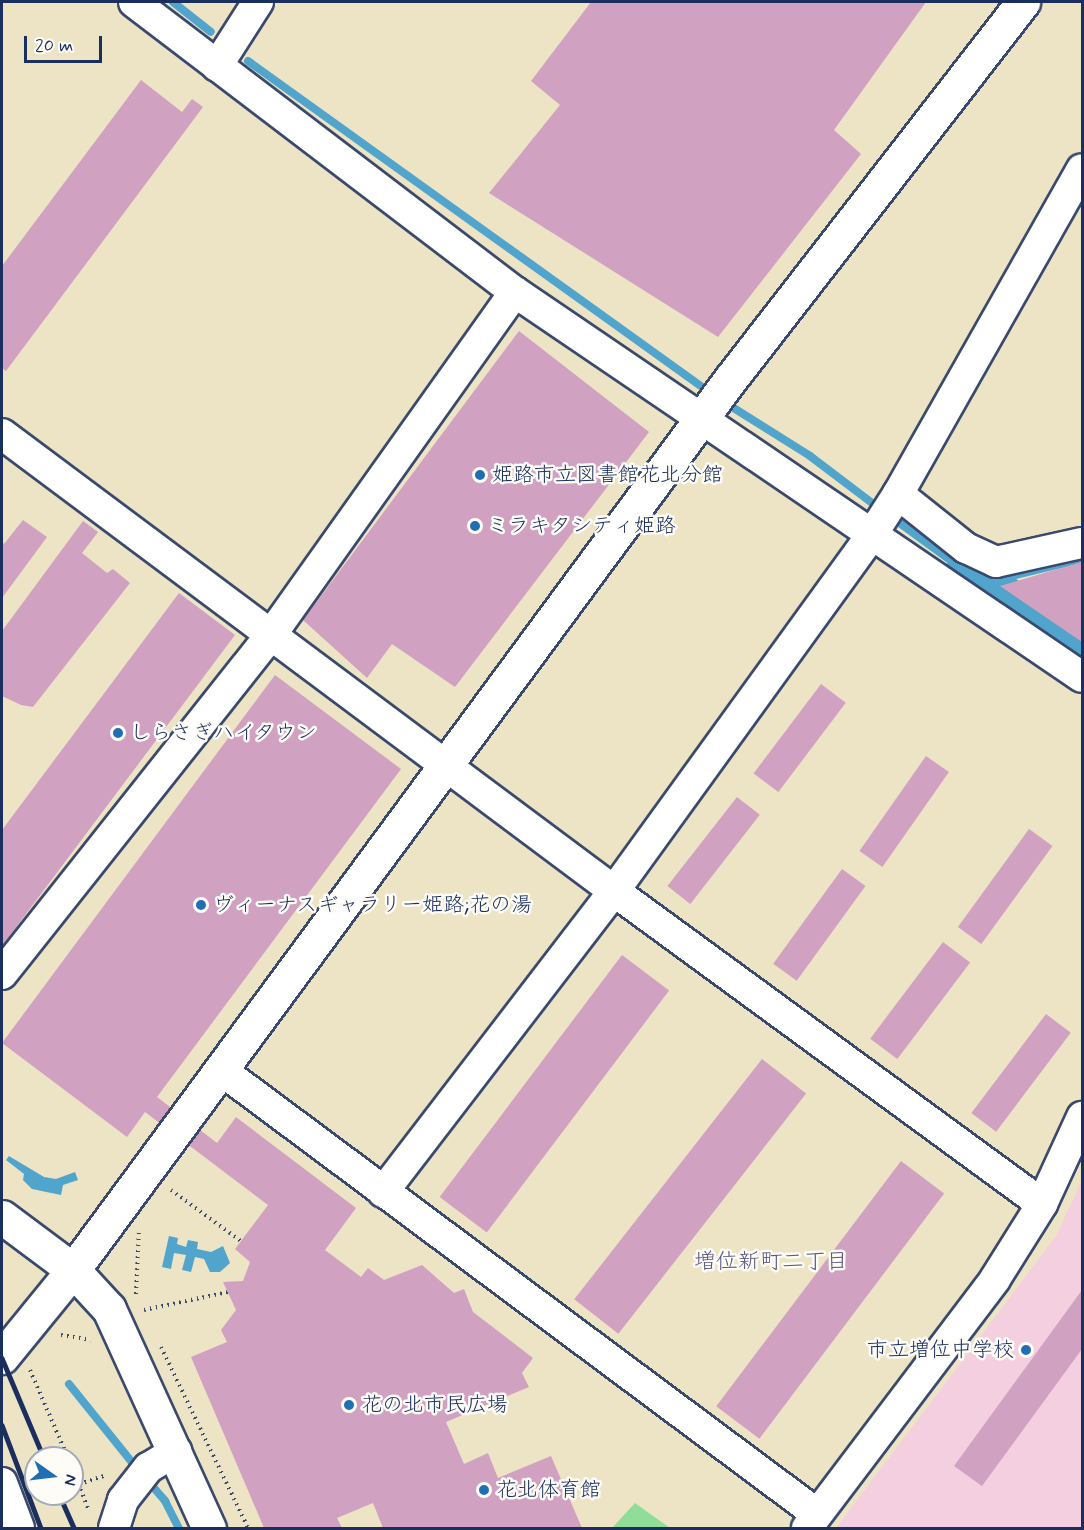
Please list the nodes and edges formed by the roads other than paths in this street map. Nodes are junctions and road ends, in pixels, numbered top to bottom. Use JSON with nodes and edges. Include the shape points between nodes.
{"nodes":[{"id":1,"x":134,"y":2,"type":"edge"},
{"id":2,"x":258,"y":2,"type":"edge"},
{"id":3,"x":1023,"y":2,"type":"edge"},
{"id":4,"x":217,"y":66,"type":"junction"},
{"id":5,"x":1083,"y":169,"type":"edge"},
{"id":6,"x":515,"y":292,"type":"junction"},
{"id":7,"x":701,"y":419,"type":"junction"},
{"id":8,"x":2,"y":434,"type":"edge"},
{"id":9,"x":898,"y":495,"type":"junction"},
{"id":10,"x":871,"y":536,"type":"junction"},
{"id":11,"x":1083,"y":543,"type":"edge"},
{"id":12,"x":272,"y":635,"type":"junction"},
{"id":13,"x":1083,"y":677,"type":"edge"},
{"id":14,"x":446,"y":764,"type":"junction"},
{"id":15,"x":614,"y":891,"type":"junction"},
{"id":16,"x":2,"y":974,"type":"edge"},
{"id":17,"x":221,"y":1070,"type":"junction"},
{"id":18,"x":1083,"y":1117,"type":"edge"},
{"id":19,"x":383,"y":1192,"type":"junction"},
{"id":20,"x":1042,"y":1204,"type":"junction"},
{"id":21,"x":2,"y":1217,"type":"edge"},
{"id":22,"x":73,"y":1270,"type":"junction"},
{"id":23,"x":2,"y":1357,"type":"edge"},
{"id":24,"x":176,"y":1451,"type":"junction"},
{"id":25,"x":2,"y":1483,"type":"edge"},
{"id":26,"x":812,"y":1521,"type":"edge"},
{"id":27,"x":103,"y":1523,"type":"edge"},
{"id":28,"x":19,"y":1528,"type":"edge"},
{"id":29,"x":209,"y":1528,"type":"edge"}],
"edges":[{"from":1,"to":4,"type":"street"},
{"from":2,"to":4,"type":"street"},
{"from":3,"to":7,"type":"street"},
{"from":4,"to":6,"type":"street"},
{"from":5,"to":9,"type":"street"},
{"from":6,"to":7,"type":"street"},
{"from":6,"to":12,"type":"street"},
{"from":7,"to":10,"type":"street"},
{"from":7,"to":14,"type":"street"},
{"from":8,"to":12,"type":"street"},
{"from":9,"to":10,"type":"street"},
{"from":9,"to":11,"type":"street","via":[[966,548],[996,562]]},
{"from":10,"to":13,"type":"street"},
{"from":10,"to":15,"type":"street"},
{"from":12,"to":14,"type":"street"},
{"from":12,"to":16,"type":"street"},
{"from":14,"to":15,"type":"street"},
{"from":14,"to":17,"type":"street"},
{"from":15,"to":19,"type":"street"},
{"from":15,"to":20,"type":"street"},
{"from":17,"to":19,"type":"street"},
{"from":17,"to":22,"type":"street"},
{"from":18,"to":20,"type":"street"},
{"from":19,"to":26,"type":"street"},
{"from":20,"to":26,"type":"street","via":[[995,1279]]},
{"from":21,"to":22,"type":"street"},
{"from":22,"to":23,"type":"street"},
{"from":22,"to":24,"type":"street","via":[[109,1309]]},
{"from":24,"to":27,"type":"street","via":[[148,1468]]},
{"from":24,"to":29,"type":"street"},
{"from":25,"to":28,"type":"street"}]}
